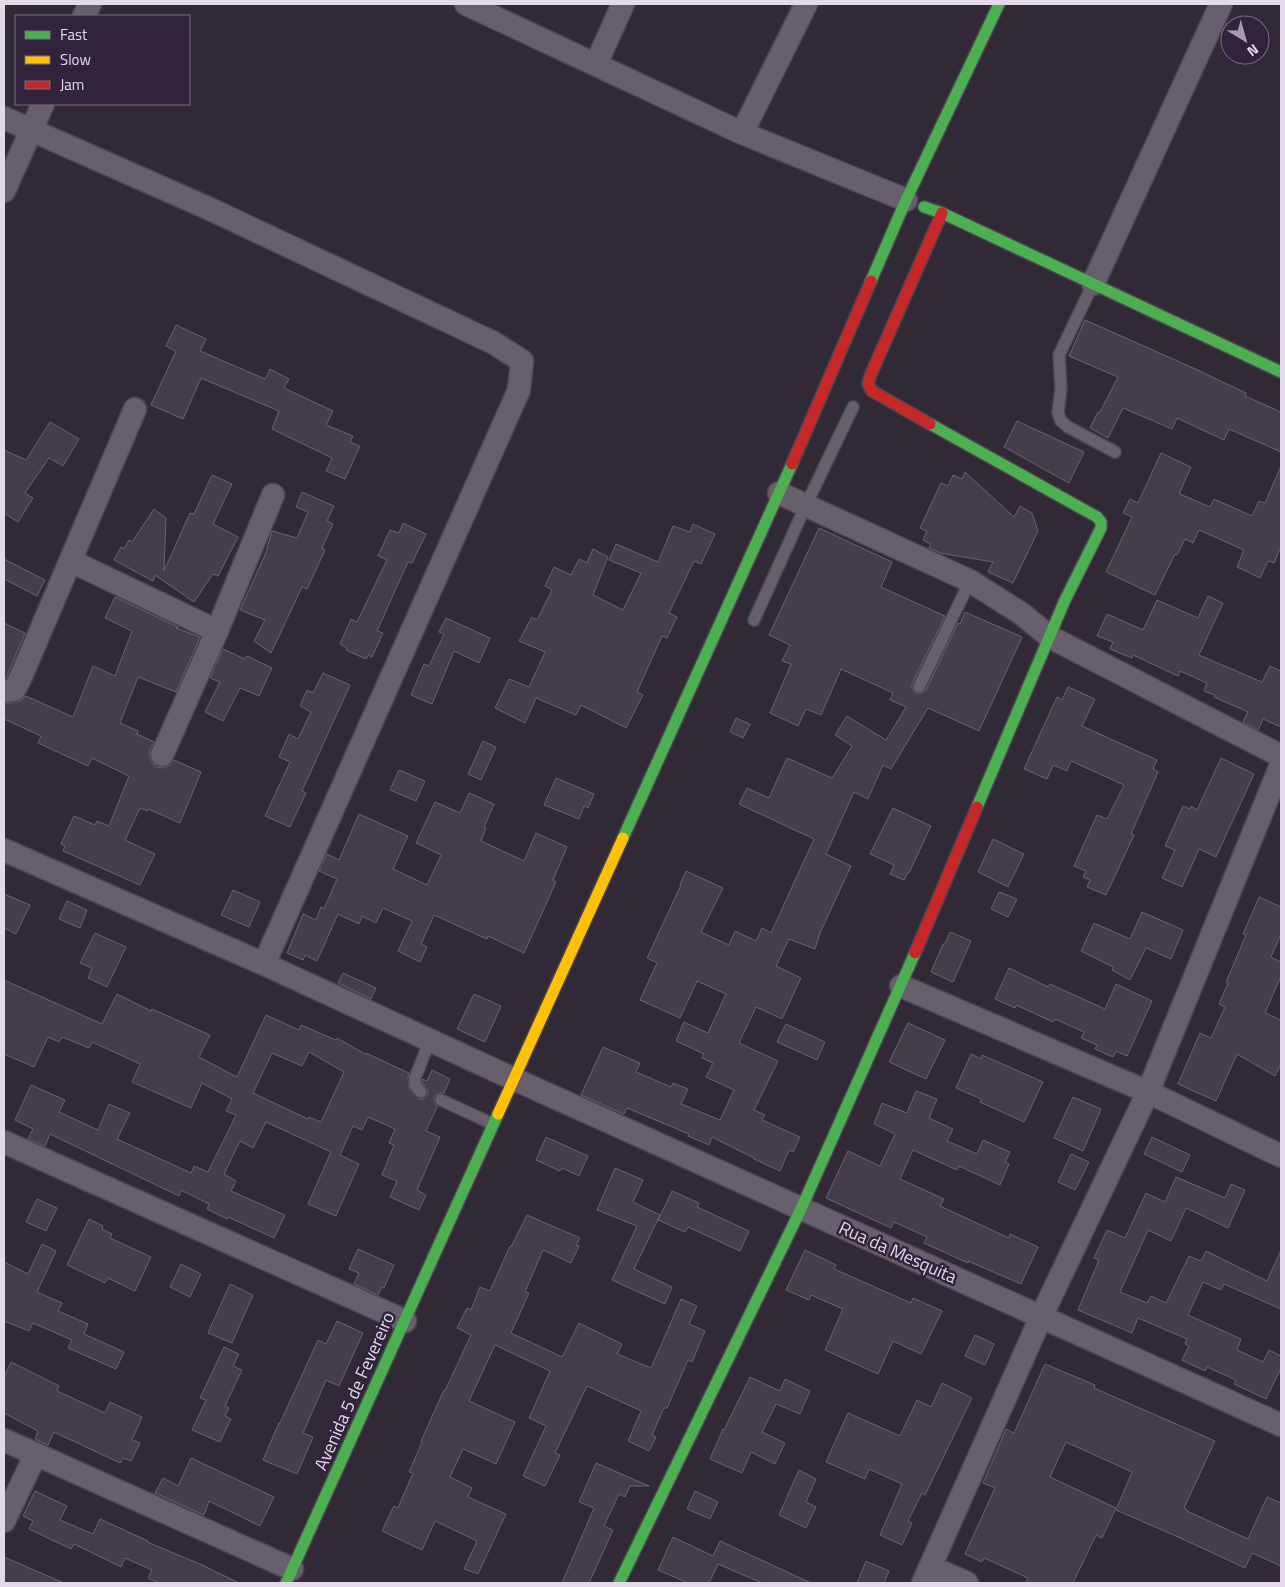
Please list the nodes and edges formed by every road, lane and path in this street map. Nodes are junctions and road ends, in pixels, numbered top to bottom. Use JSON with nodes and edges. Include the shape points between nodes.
{"nodes":[{"id":1,"x":466,"y":4,"type":"edge"},
{"id":2,"x":623,"y":4,"type":"edge"},
{"id":3,"x":806,"y":4,"type":"edge"},
{"id":4,"x":999,"y":4,"type":"edge"},
{"id":5,"x":1221,"y":4,"type":"edge"},
{"id":6,"x":596,"y":64,"type":"junction"},
{"id":7,"x":44,"y":105,"type":"edge"},
{"id":8,"x":4,"y":118,"type":"edge"},
{"id":9,"x":31,"y":130,"type":"junction"},
{"id":10,"x":742,"y":133,"type":"junction"},
{"id":11,"x":4,"y":191,"type":"edge"},
{"id":12,"x":906,"y":200,"type":"junction"},
{"id":13,"x":942,"y":213,"type":"junction"},
{"id":14,"x":1093,"y":284,"type":"junction"},
{"id":15,"x":1281,"y":372,"type":"edge"},
{"id":16,"x":852,"y":407,"type":"dead end"},
{"id":17,"x":135,"y":409,"type":"dead end"},
{"id":18,"x":1114,"y":452,"type":"dead end"},
{"id":19,"x":779,"y":493,"type":"junction"},
{"id":20,"x":273,"y":495,"type":"dead end"},
{"id":21,"x":806,"y":506,"type":"junction"},
{"id":22,"x":71,"y":561,"type":"junction"},
{"id":23,"x":970,"y":581,"type":"junction"},
{"id":24,"x":754,"y":620,"type":"dead end"},
{"id":25,"x":217,"y":631,"type":"junction"},
{"id":26,"x":1050,"y":637,"type":"junction"},
{"id":27,"x":919,"y":687,"type":"dead end"},
{"id":28,"x":4,"y":691,"type":"edge"},
{"id":29,"x":162,"y":756,"type":"dead end"},
{"id":30,"x":1281,"y":756,"type":"edge"},
{"id":31,"x":1281,"y":765,"type":"edge"},
{"id":32,"x":4,"y":850,"type":"edge"},
{"id":33,"x":264,"y":964,"type":"junction"},
{"id":34,"x":902,"y":986,"type":"junction"},
{"id":35,"x":430,"y":1040,"type":"junction"},
{"id":36,"x":514,"y":1079,"type":"junction"},
{"id":37,"x":421,"y":1092,"type":"dead end"},
{"id":38,"x":1148,"y":1092,"type":"junction"},
{"id":39,"x":440,"y":1100,"type":"dead end"},
{"id":40,"x":493,"y":1124,"type":"junction"},
{"id":41,"x":4,"y":1142,"type":"edge"},
{"id":42,"x":1281,"y":1156,"type":"edge"},
{"id":43,"x":801,"y":1209,"type":"junction"},
{"id":44,"x":1041,"y":1317,"type":"junction"},
{"id":45,"x":405,"y":1321,"type":"junction"},
{"id":46,"x":1281,"y":1426,"type":"edge"},
{"id":47,"x":4,"y":1440,"type":"edge"},
{"id":48,"x":36,"y":1454,"type":"junction"},
{"id":49,"x":4,"y":1521,"type":"edge"},
{"id":50,"x":927,"y":1575,"type":"edge"},
{"id":51,"x":289,"y":1576,"type":"edge"},
{"id":52,"x":619,"y":1583,"type":"edge"},
{"id":53,"x":967,"y":1583,"type":"edge"}],
"edges":[{"from":1,"to":6,"type":"street"},
{"from":2,"to":6,"type":"street"},
{"from":3,"to":10,"type":"street"},
{"from":4,"to":12,"type":"street"},
{"from":5,"to":14,"type":"street"},
{"from":6,"to":10,"type":"street"},
{"from":7,"to":9,"type":"street"},
{"from":8,"to":9,"type":"street"},
{"from":9,"to":11,"type":"street"},
{"from":9,"to":33,"type":"street","via":[[210,209],[494,343],[522,362],[519,390]]},
{"from":10,"to":12,"type":"street"},
{"from":12,"to":13,"type":"street"},
{"from":12,"to":19,"type":"street","name":"Avenida 5 de Fevereiro"},
{"from":13,"to":14,"type":"street"},
{"from":13,"to":26,"type":"street","via":[[868,384],[872,391],[1101,522]]},
{"from":14,"to":15,"type":"street"},
{"from":14,"to":18,"type":"lane","via":[[1059,355],[1061,389],[1058,413],[1068,427]]},
{"from":16,"to":21,"type":"lane"},
{"from":17,"to":22,"type":"street"},
{"from":19,"to":21,"type":"street"},
{"from":19,"to":36,"type":"street","name":"Avenida 5 de Fevereiro"},
{"from":20,"to":25,"type":"street"},
{"from":21,"to":23,"type":"street"},
{"from":21,"to":24,"type":"lane"},
{"from":22,"to":25,"type":"street"},
{"from":22,"to":28,"type":"street","via":[[20,679],[14,690]]},
{"from":23,"to":26,"type":"street","via":[[1022,614]]},
{"from":23,"to":27,"type":"lane"},
{"from":25,"to":29,"type":"street"},
{"from":26,"to":30,"type":"street"},
{"from":26,"to":34,"type":"street"},
{"from":31,"to":38,"type":"street"},
{"from":32,"to":33,"type":"street","name":"Rua da Mesquita"},
{"from":33,"to":35,"type":"street","name":"Rua da Mesquita"},
{"from":34,"to":38,"type":"street"},
{"from":34,"to":43,"type":"street"},
{"from":35,"to":36,"type":"street","name":"Rua da Mesquita"},
{"from":35,"to":37,"type":"lane","via":[[415,1078]]},
{"from":36,"to":40,"type":"street","name":"Avenida 5 de Fevereiro"},
{"from":36,"to":43,"type":"street","name":"Rua da Mesquita"},
{"from":38,"to":42,"type":"street"},
{"from":38,"to":44,"type":"street"},
{"from":39,"to":40,"type":"lane"},
{"from":40,"to":45,"type":"street","name":"Avenida 5 de Fevereiro"},
{"from":41,"to":45,"type":"street"},
{"from":43,"to":44,"type":"street","name":"Rua da Mesquita"},
{"from":43,"to":52,"type":"street"},
{"from":44,"to":46,"type":"street","name":"Rua da Mesquita"},
{"from":44,"to":50,"type":"street"},
{"from":45,"to":51,"type":"street","name":"Avenida 5 de Fevereiro"},
{"from":47,"to":48,"type":"street"},
{"from":48,"to":49,"type":"street"},
{"from":48,"to":51,"type":"street"},
{"from":50,"to":53,"type":"street"}]}
